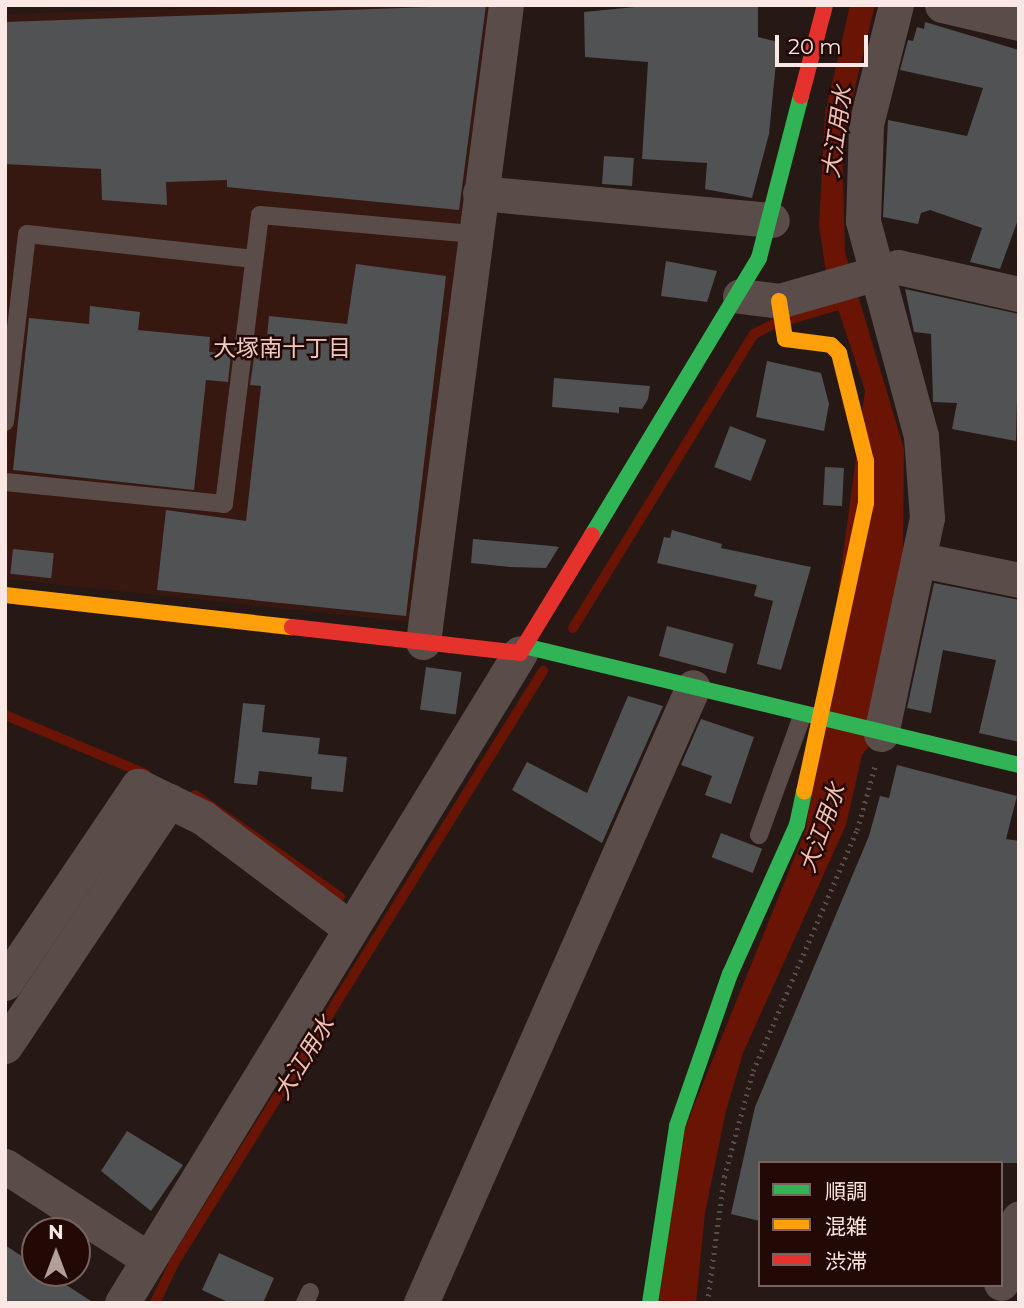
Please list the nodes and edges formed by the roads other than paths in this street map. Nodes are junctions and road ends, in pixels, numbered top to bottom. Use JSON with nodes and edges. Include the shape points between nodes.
{"nodes":[{"id":1,"x":506,"y":5,"type":"edge"},
{"id":2,"x":825,"y":5,"type":"edge"},
{"id":3,"x":896,"y":5,"type":"edge"},
{"id":4,"x":942,"y":5,"type":"edge"},
{"id":5,"x":1019,"y":23,"type":"edge"},
{"id":6,"x":480,"y":194,"type":"junction"},
{"id":7,"x":772,"y":220,"type":"junction"},
{"id":8,"x":474,"y":234,"type":"junction"},
{"id":9,"x":254,"y":259,"type":"junction"},
{"id":10,"x":873,"y":274,"type":"junction"},
{"id":11,"x":1019,"y":294,"type":"edge"},
{"id":12,"x":740,"y":296,"type":"junction"},
{"id":13,"x":781,"y":314,"type":"junction"},
{"id":14,"x":5,"y":422,"type":"edge"},
{"id":15,"x":5,"y":482,"type":"edge"},
{"id":16,"x":921,"y":561,"type":"junction"},
{"id":17,"x":1019,"y":580,"type":"edge"},
{"id":18,"x":5,"y":595,"type":"edge"},
{"id":19,"x":423,"y":642,"type":"junction"},
{"id":20,"x":522,"y":649,"type":"junction"},
{"id":21,"x":693,"y":687,"type":"junction"},
{"id":22,"x":802,"y":716,"type":"junction"},
{"id":23,"x":825,"y":721,"type":"junction"},
{"id":24,"x":879,"y":733,"type":"junction"},
{"id":25,"x":1019,"y":765,"type":"edge"},
{"id":26,"x":169,"y":801,"type":"junction"},
{"id":27,"x":759,"y":835,"type":"dead end"},
{"id":28,"x":351,"y":929,"type":"junction"},
{"id":29,"x":5,"y":983,"type":"edge"},
{"id":30,"x":5,"y":1046,"type":"edge"},
{"id":31,"x":5,"y":1167,"type":"edge"},
{"id":32,"x":1019,"y":1218,"type":"edge"},
{"id":33,"x":148,"y":1259,"type":"junction"},
{"id":34,"x":1003,"y":1277,"type":"edge"},
{"id":35,"x":122,"y":1303,"type":"edge"},
{"id":36,"x":421,"y":1303,"type":"edge"},
{"id":37,"x":650,"y":1303,"type":"edge"}],
"edges":[{"from":1,"to":6,"type":"street"},
{"from":2,"to":7,"type":"street"},
{"from":3,"to":10,"type":"street","via":[[866,124],[860,177]]},
{"from":4,"to":5,"type":"street"},
{"from":6,"to":7,"type":"street"},
{"from":6,"to":8,"type":"street"},
{"from":7,"to":12,"type":"street"},
{"from":8,"to":9,"type":"lane","via":[[260,215]]},
{"from":8,"to":19,"type":"street"},
{"from":9,"to":14,"type":"lane","via":[[27,234]]},
{"from":9,"to":15,"type":"lane","via":[[224,504]]},
{"from":10,"to":11,"type":"street","via":[[898,267]]},
{"from":10,"to":13,"type":"street","via":[[820,289]]},
{"from":10,"to":16,"type":"street","via":[[921,436],[927,518]]},
{"from":12,"to":13,"type":"street"},
{"from":12,"to":20,"type":"street"},
{"from":13,"to":23,"type":"street","via":[[785,339],[831,345],[839,353],[866,461],[862,539]]},
{"from":16,"to":17,"type":"street"},
{"from":16,"to":24,"type":"street"},
{"from":18,"to":19,"type":"street"},
{"from":19,"to":20,"type":"street"},
{"from":20,"to":21,"type":"street"},
{"from":20,"to":28,"type":"street"},
{"from":21,"to":22,"type":"street"},
{"from":21,"to":36,"type":"street"},
{"from":22,"to":23,"type":"street"},
{"from":22,"to":27,"type":"lane"},
{"from":23,"to":24,"type":"street"},
{"from":23,"to":37,"type":"street","via":[[797,825],[730,974],[677,1126]]},
{"from":24,"to":25,"type":"street"},
{"from":26,"to":28,"type":"street","via":[[202,817]]},
{"from":26,"to":29,"type":"street","via":[[138,786]]},
{"from":26,"to":30,"type":"street"},
{"from":28,"to":33,"type":"street"},
{"from":31,"to":33,"type":"street"},
{"from":32,"to":34,"type":"street"},
{"from":33,"to":35,"type":"street"}]}
